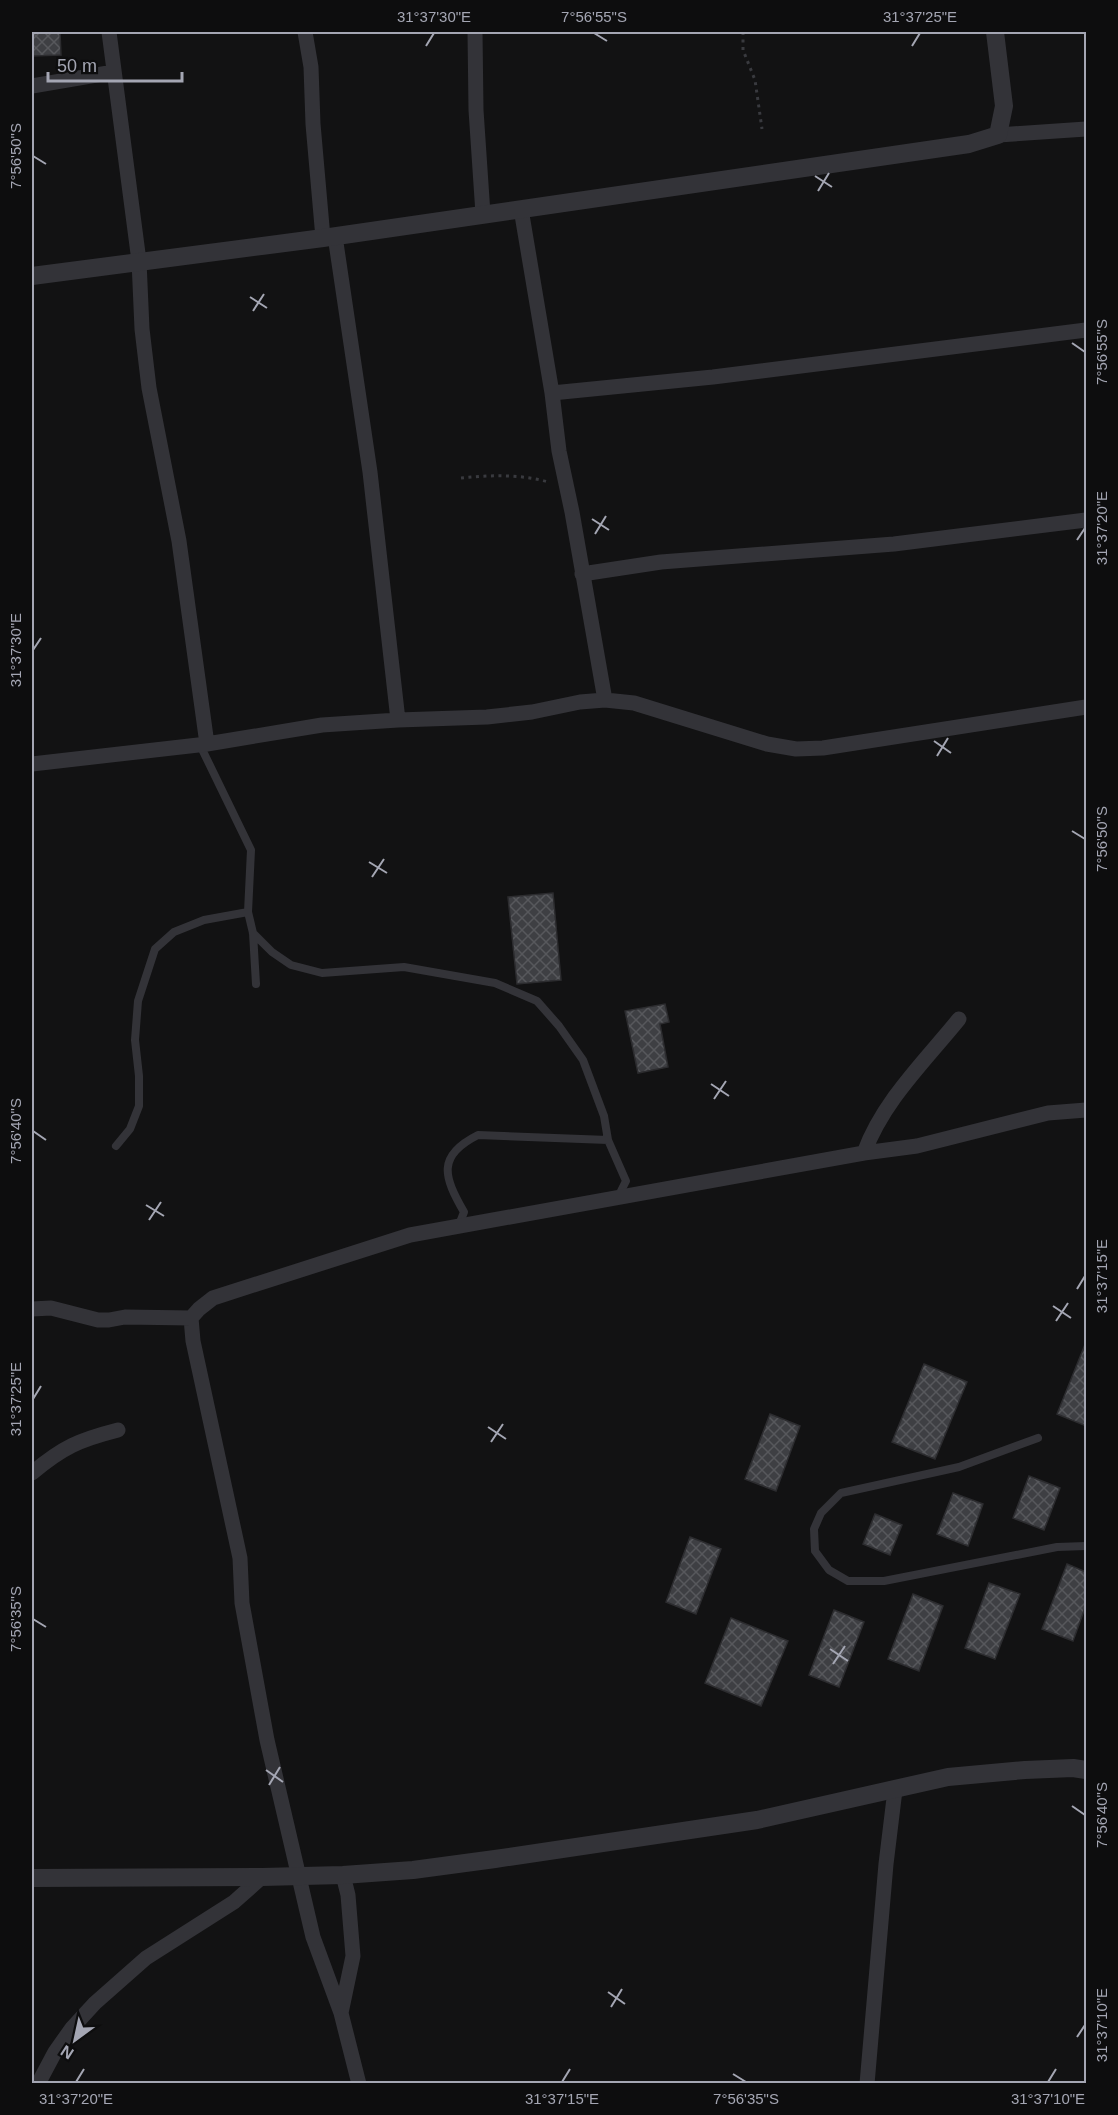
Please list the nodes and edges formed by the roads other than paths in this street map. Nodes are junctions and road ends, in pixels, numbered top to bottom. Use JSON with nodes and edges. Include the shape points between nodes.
{"nodes":[{"id":1,"x":108,"y":32,"type":"edge"},
{"id":2,"x":305,"y":32,"type":"edge"},
{"id":3,"x":475,"y":32,"type":"edge"},
{"id":4,"x":995,"y":32,"type":"edge"},
{"id":5,"x":114,"y":72,"type":"junction"},
{"id":6,"x":32,"y":86,"type":"edge"},
{"id":7,"x":1086,"y":129,"type":"edge"},
{"id":8,"x":998,"y":135,"type":"junction"},
{"id":9,"x":521,"y":209,"type":"junction"},
{"id":10,"x":483,"y":214,"type":"junction"},
{"id":11,"x":329,"y":237,"type":"junction"},
{"id":12,"x":140,"y":261,"type":"junction"},
{"id":13,"x":32,"y":276,"type":"edge"},
{"id":14,"x":1086,"y":330,"type":"edge"},
{"id":15,"x":552,"y":393,"type":"junction"},
{"id":16,"x":1086,"y":520,"type":"edge"},
{"id":17,"x":582,"y":574,"type":"junction"},
{"id":18,"x":605,"y":700,"type":"junction"},
{"id":19,"x":1086,"y":707,"type":"edge"},
{"id":20,"x":398,"y":720,"type":"junction"},
{"id":21,"x":203,"y":745,"type":"junction"},
{"id":22,"x":32,"y":764,"type":"edge"},
{"id":23,"x":248,"y":912,"type":"junction"},
{"id":24,"x":253,"y":933,"type":"junction"},
{"id":25,"x":256,"y":984,"type":"dead end"},
{"id":26,"x":959,"y":1019,"type":"dead end"},
{"id":27,"x":1086,"y":1110,"type":"edge"},
{"id":28,"x":608,"y":1140,"type":"junction"},
{"id":29,"x":116,"y":1146,"type":"dead end"},
{"id":30,"x":864,"y":1153,"type":"junction"},
{"id":31,"x":618,"y":1197,"type":"junction"},
{"id":32,"x":459,"y":1225,"type":"junction"},
{"id":33,"x":32,"y":1309,"type":"edge"},
{"id":34,"x":191,"y":1318,"type":"junction"},
{"id":35,"x":118,"y":1430,"type":"dead end"},
{"id":36,"x":1038,"y":1438,"type":"dead end"},
{"id":37,"x":32,"y":1473,"type":"edge"},
{"id":38,"x":1086,"y":1546,"type":"edge"},
{"id":39,"x":1086,"y":1770,"type":"edge"},
{"id":40,"x":895,"y":1790,"type":"junction"},
{"id":41,"x":36,"y":1875,"type":"edge"},
{"id":42,"x":298,"y":1875,"type":"junction"},
{"id":43,"x":344,"y":1875,"type":"junction"},
{"id":44,"x":262,"y":1877,"type":"junction"},
{"id":45,"x":341,"y":2013,"type":"junction"},
{"id":46,"x":38,"y":2084,"type":"edge"},
{"id":47,"x":359,"y":2084,"type":"edge"},
{"id":48,"x":867,"y":2084,"type":"edge"}],
"edges":[{"from":1,"to":5,"type":"street"},
{"from":2,"to":11,"type":"street"},
{"from":3,"to":10,"type":"street"},
{"from":4,"to":8,"type":"street","via":[[1004,106]]},
{"from":5,"to":6,"type":"street"},
{"from":5,"to":12,"type":"street"},
{"from":7,"to":8,"type":"street"},
{"from":8,"to":9,"type":"street","via":[[969,144]]},
{"from":9,"to":10,"type":"street"},
{"from":9,"to":15,"type":"street"},
{"from":10,"to":11,"type":"street"},
{"from":11,"to":12,"type":"street"},
{"from":11,"to":20,"type":"street","via":[[370,472]]},
{"from":12,"to":13,"type":"street"},
{"from":12,"to":21,"type":"street","via":[[149,388],[179,541]]},
{"from":14,"to":15,"type":"street"},
{"from":15,"to":17,"type":"street"},
{"from":16,"to":17,"type":"street","via":[[894,544],[661,562]]},
{"from":17,"to":18,"type":"street"},
{"from":18,"to":19,"type":"street","via":[[634,704],[766,744],[796,749],[824,748]]},
{"from":18,"to":20,"type":"street","via":[[487,717]]},
{"from":20,"to":21,"type":"street","via":[[322,725]]},
{"from":21,"to":22,"type":"street"},
{"from":21,"to":23,"type":"lane","via":[[251,850]]},
{"from":23,"to":24,"type":"lane"},
{"from":23,"to":29,"type":"lane","via":[[204,920],[174,932],[155,950],[138,1001],[135,1040],[139,1107],[130,1129]]},
{"from":24,"to":25,"type":"lane"},
{"from":24,"to":28,"type":"lane","via":[[291,965],[322,973],[404,967],[495,983],[537,1001],[583,1060],[604,1116]]},
{"from":26,"to":30,"type":"street","via":[[886,1108]]},
{"from":27,"to":30,"type":"street","via":[[1048,1113],[917,1146]]},
{"from":28,"to":31,"type":"lane","via":[[626,1181]]},
{"from":28,"to":32,"type":"lane","via":[[478,1135],[461,1143],[451,1155],[448,1171],[449,1186],[464,1212]]},
{"from":30,"to":31,"type":"street"},
{"from":31,"to":32,"type":"street"},
{"from":32,"to":34,"type":"street","via":[[410,1235],[242,1288],[205,1303]]},
{"from":33,"to":34,"type":"street","via":[[51,1308],[98,1320]]},
{"from":34,"to":42,"type":"street","via":[[240,1558],[242,1603],[267,1740]]},
{"from":35,"to":37,"type":"street","via":[[66,1447]]},
{"from":36,"to":38,"type":"lane","via":[[959,1467],[841,1493],[821,1513],[814,1529],[815,1551],[829,1570],[848,1581],[884,1581],[1057,1547]]},
{"from":39,"to":40,"type":"street","via":[[1024,1770],[948,1777]]},
{"from":40,"to":43,"type":"street","via":[[746,1821],[495,1859]]},
{"from":40,"to":48,"type":"street"},
{"from":41,"to":44,"type":"street"},
{"from":42,"to":43,"type":"street"},
{"from":42,"to":44,"type":"street"},
{"from":42,"to":45,"type":"street","via":[[322,1964]]},
{"from":43,"to":45,"type":"street","via":[[353,1956]]},
{"from":44,"to":46,"type":"street","via":[[234,1902],[146,1958],[95,2003],[55,2052]]},
{"from":45,"to":47,"type":"street"}]}
